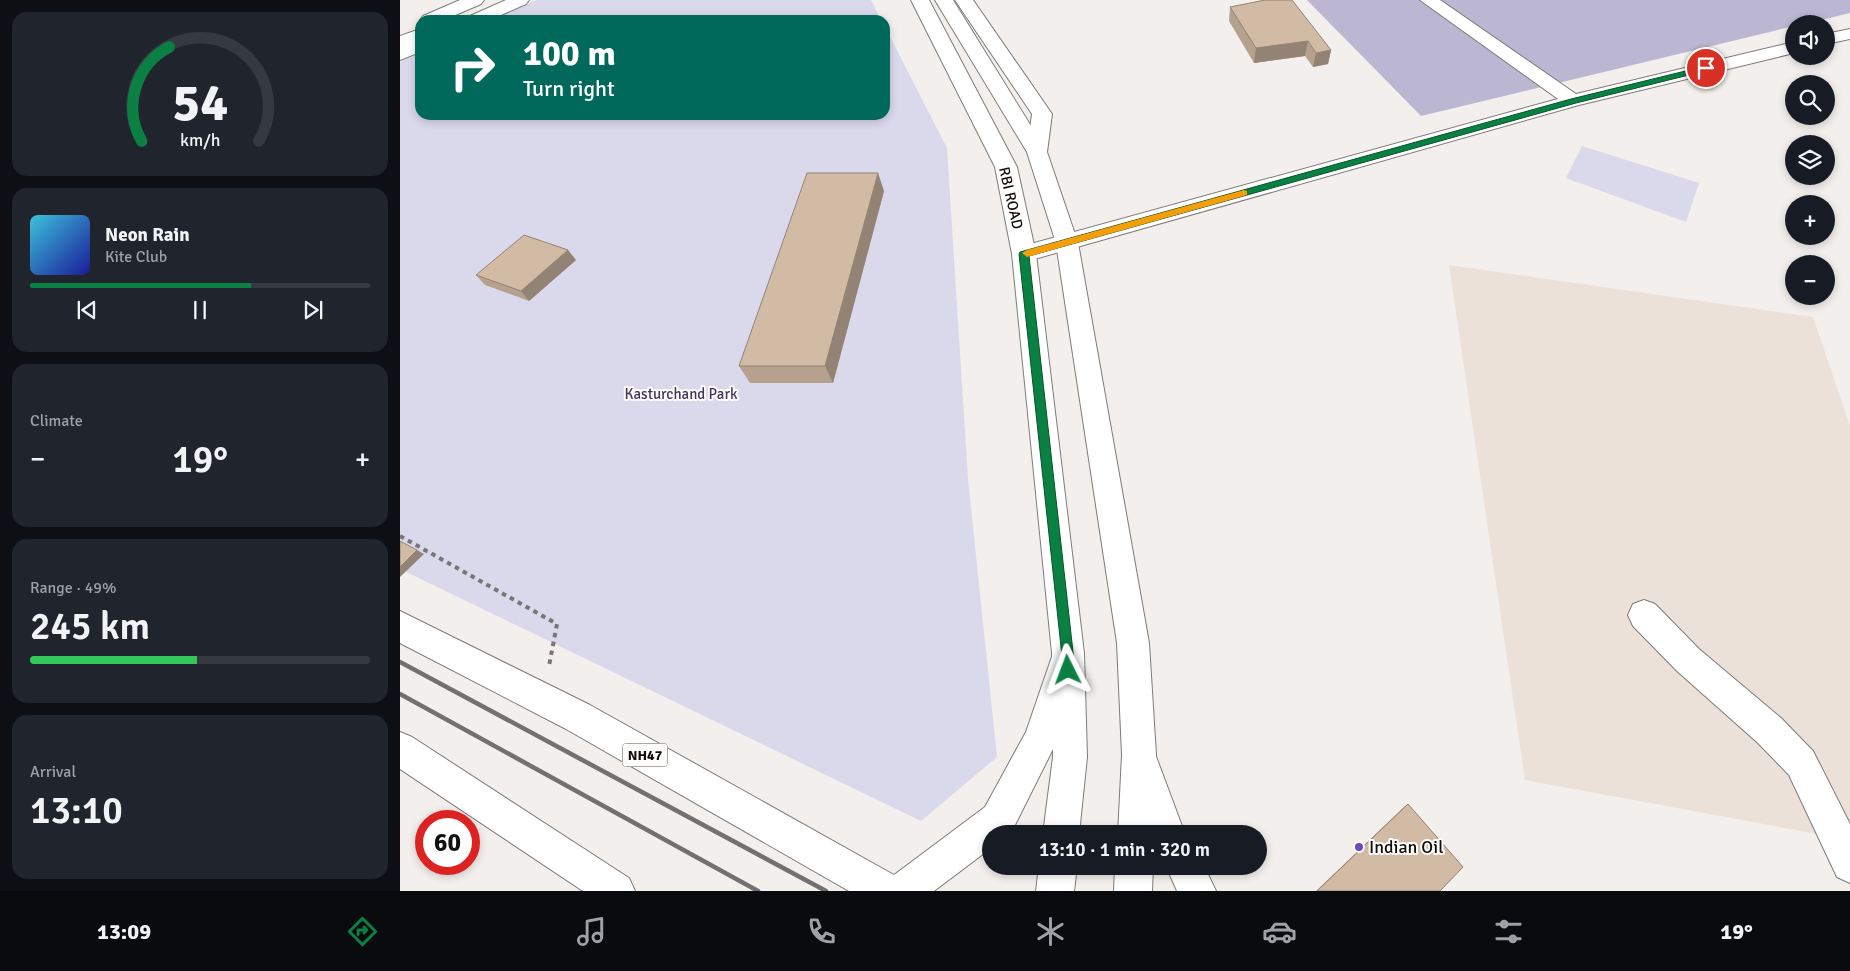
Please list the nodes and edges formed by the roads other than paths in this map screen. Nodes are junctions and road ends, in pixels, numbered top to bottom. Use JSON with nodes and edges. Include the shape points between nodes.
{"nodes":[{"id":1,"x":475,"y":0,"type":"edge"},
{"id":2,"x":497,"y":0,"type":"edge"},
{"id":3,"x":520,"y":0,"type":"edge"},
{"id":4,"x":920,"y":0,"type":"edge"},
{"id":5,"x":944,"y":0,"type":"edge"},
{"id":6,"x":964,"y":0,"type":"edge"},
{"id":7,"x":1429,"y":0,"type":"edge"},
{"id":8,"x":440,"y":15,"type":"edge"},
{"id":9,"x":463,"y":15,"type":"edge"},
{"id":10,"x":487,"y":15,"type":"edge"},
{"id":11,"x":415,"y":26,"type":"edge"},
{"id":12,"x":400,"y":32,"type":"edge"},
{"id":13,"x":1850,"y":34,"type":"edge"},
{"id":14,"x":415,"y":36,"type":"edge"},
{"id":15,"x":1835,"y":37,"type":"edge"},
{"id":16,"x":400,"y":43,"type":"edge"},
{"id":17,"x":415,"y":47,"type":"edge"},
{"id":18,"x":1785,"y":49,"type":"edge"},
{"id":19,"x":400,"y":54,"type":"edge"},
{"id":20,"x":1573,"y":101,"type":"junction"},
{"id":21,"x":1037,"y":152,"type":"junction"},
{"id":22,"x":1067,"y":243,"type":"junction"},
{"id":23,"x":1024,"y":254,"type":"junction"},
{"id":24,"x":1644,"y":615,"type":"dead end"},
{"id":25,"x":400,"y":626,"type":"edge"},
{"id":26,"x":1068,"y":653,"type":"junction"},
{"id":27,"x":400,"y":749,"type":"edge"},
{"id":28,"x":1139,"y":755,"type":"junction"},
{"id":29,"x":1063,"y":825,"type":"edge"},
{"id":30,"x":1136,"y":825,"type":"edge"},
{"id":31,"x":1164,"y":825,"type":"edge"},
{"id":32,"x":1850,"y":864,"type":"edge"},
{"id":33,"x":1057,"y":875,"type":"edge"},
{"id":34,"x":1134,"y":875,"type":"edge"},
{"id":35,"x":1189,"y":875,"type":"edge"},
{"id":36,"x":616,"y":891,"type":"edge"},
{"id":37,"x":886,"y":891,"type":"edge"},
{"id":38,"x":903,"y":891,"type":"edge"},
{"id":39,"x":1055,"y":891,"type":"edge"},
{"id":40,"x":1133,"y":891,"type":"edge"},
{"id":41,"x":1197,"y":891,"type":"edge"}],
"edges":[{"from":1,"to":8,"type":"main road"},
{"from":2,"to":9,"type":"main road"},
{"from":3,"to":10,"type":"main road"},
{"from":4,"to":23,"type":"main road","name":"RBI ROAD","via":[[1006,167]]},
{"from":5,"to":21,"type":"main road"},
{"from":6,"to":21,"type":"main road","via":[[1042,114]]},
{"from":7,"to":20,"type":"main road"},
{"from":11,"to":12,"type":"main road"},
{"from":13,"to":15,"type":"main road"},
{"from":14,"to":16,"type":"main road"},
{"from":17,"to":19,"type":"main road"},
{"from":18,"to":20,"type":"main road"},
{"from":20,"to":22,"type":"main road"},
{"from":21,"to":22,"type":"main road"},
{"from":22,"to":23,"type":"main road"},
{"from":22,"to":28,"type":"main road","via":[[1133,642]]},
{"from":23,"to":26,"type":"main road","name":"RBI ROAD"},
{"from":24,"to":32,"type":"main road","via":[[1688,660],[1770,731],[1801,763]]},
{"from":25,"to":37,"type":"main road","number":"NH47","via":[[542,699]]},
{"from":26,"to":29,"type":"main road","name":"RBI ROAD","via":[[1070,757]]},
{"from":26,"to":38,"type":"main road","via":[[1041,739],[998,820]]},
{"from":27,"to":36,"type":"main road"},
{"from":28,"to":30,"type":"main road"},
{"from":28,"to":31,"type":"main road"},
{"from":33,"to":39,"type":"main road"},
{"from":34,"to":40,"type":"main road"},
{"from":35,"to":41,"type":"main road"}]}
